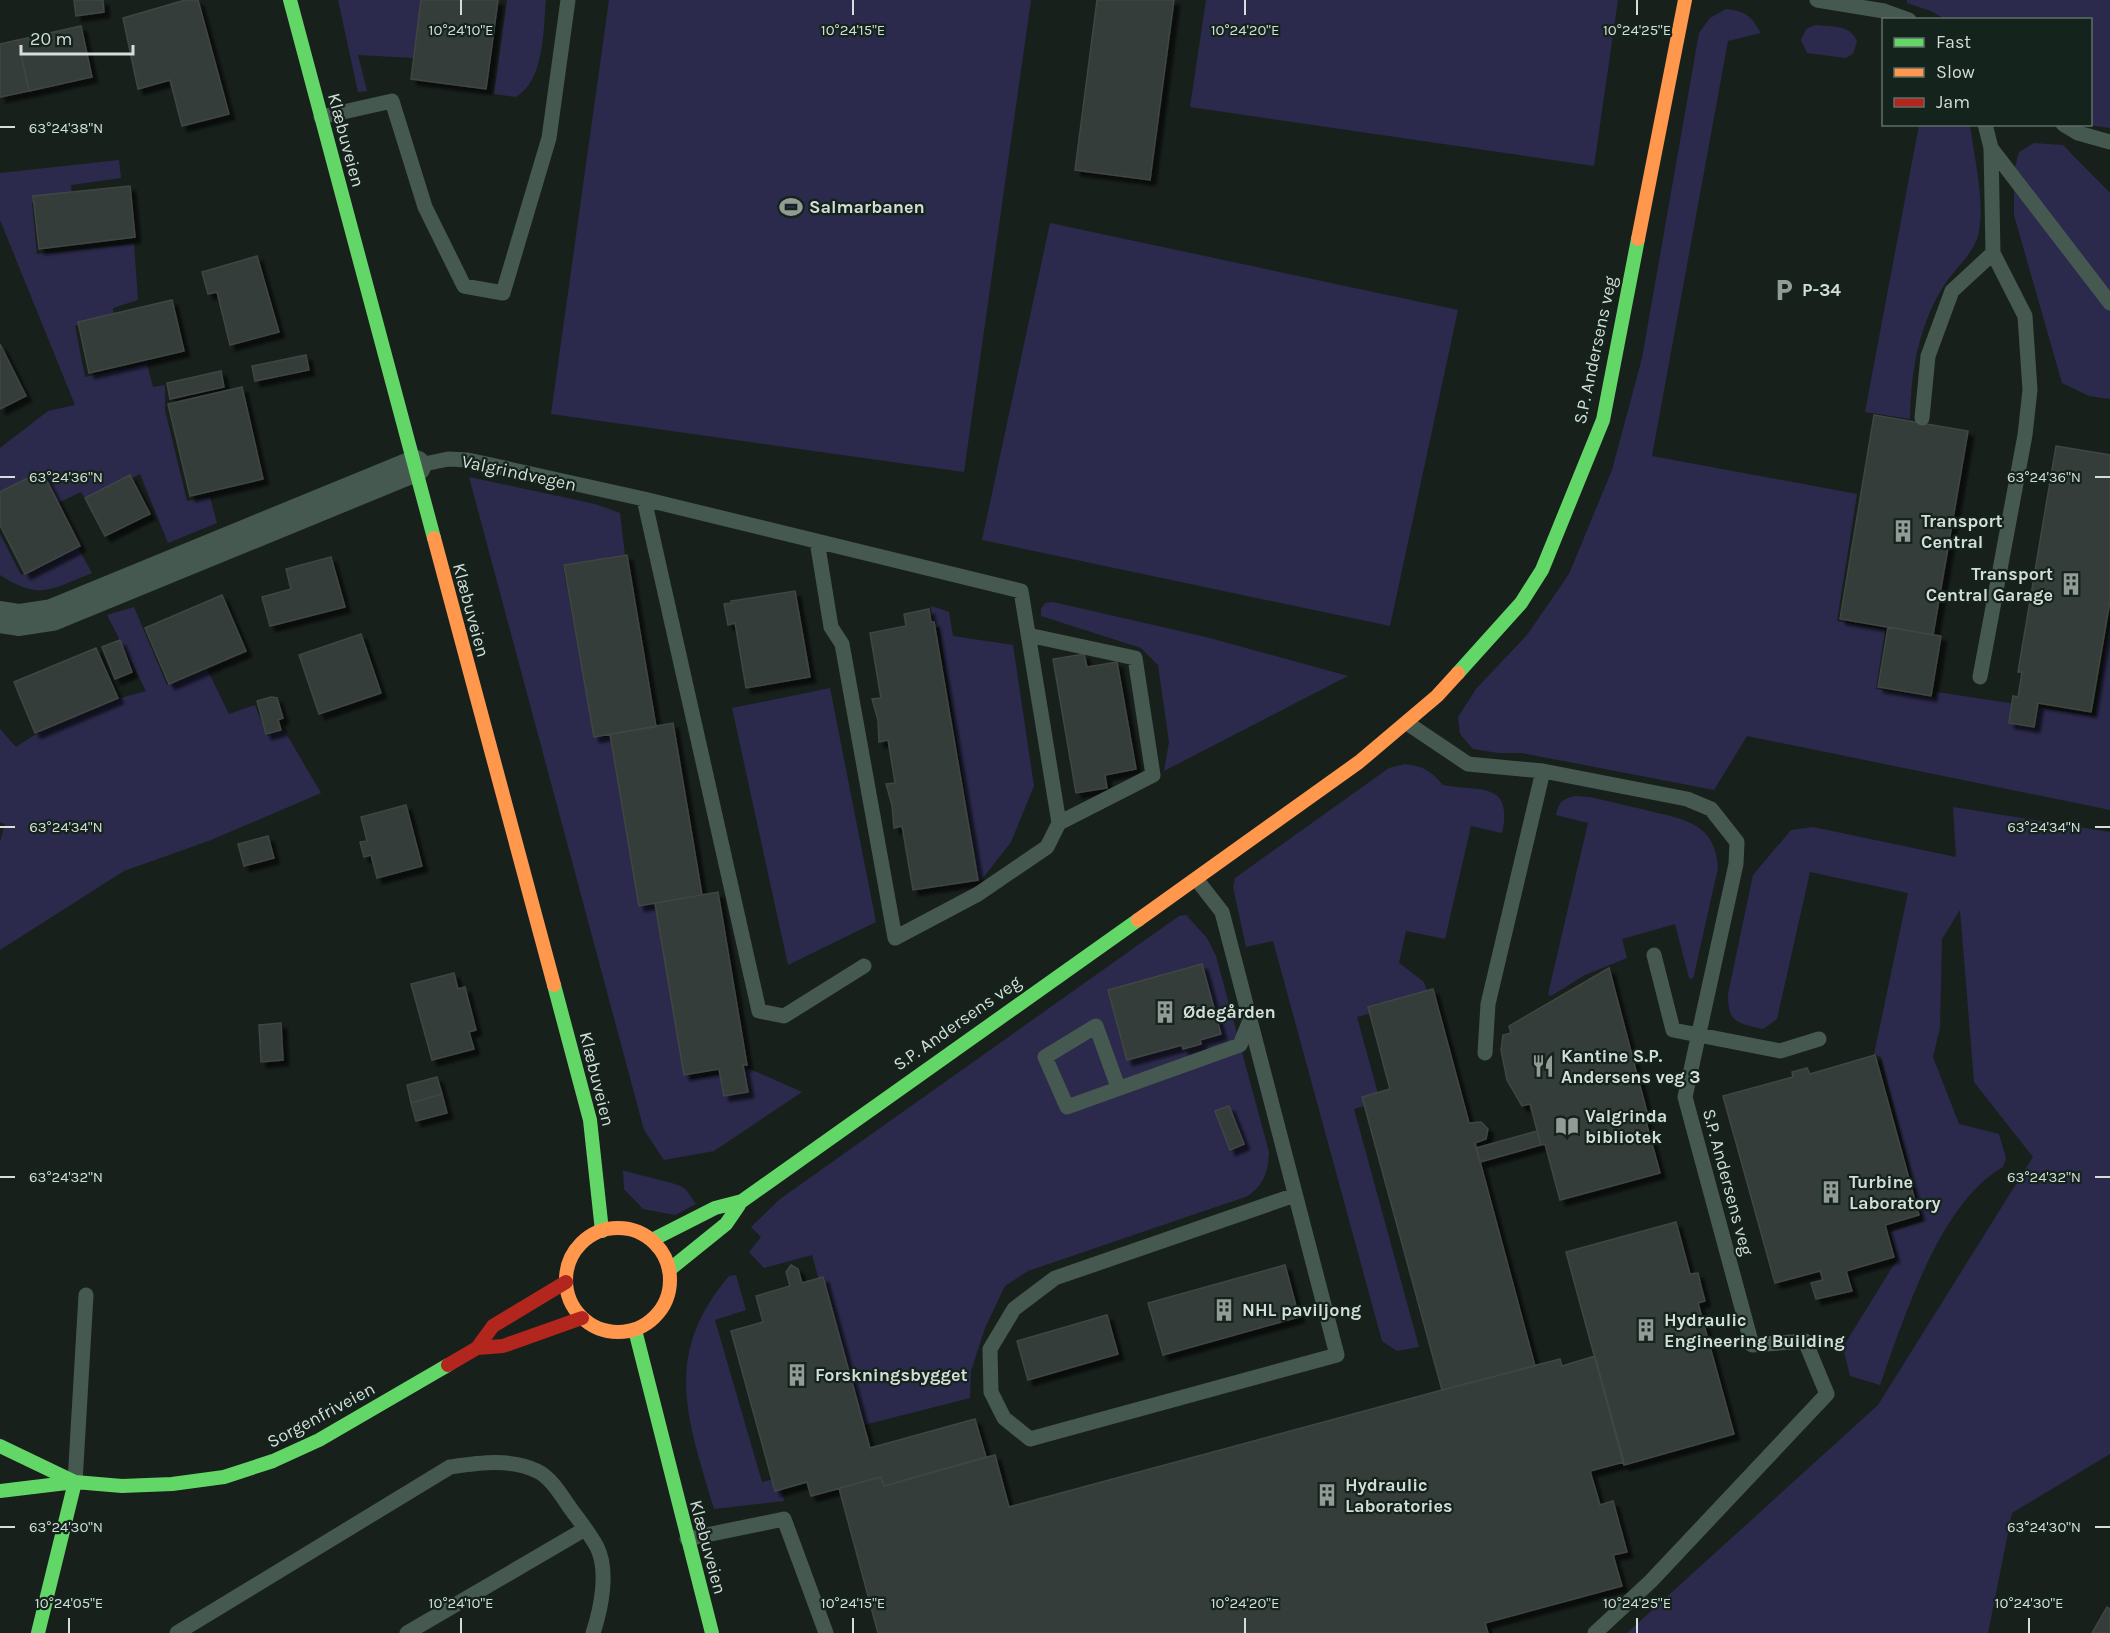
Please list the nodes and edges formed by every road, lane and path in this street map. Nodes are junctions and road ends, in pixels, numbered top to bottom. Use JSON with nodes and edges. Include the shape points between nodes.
{"nodes":[{"id":1,"x":290,"y":0,"type":"edge"},
{"id":2,"x":568,"y":0,"type":"edge"},
{"id":3,"x":1685,"y":0,"type":"edge"},
{"id":4,"x":1817,"y":0,"type":"edge"},
{"id":5,"x":1885,"y":6,"type":"edge"},
{"id":6,"x":1906,"y":18,"type":"edge"},
{"id":7,"x":321,"y":117,"type":"junction"},
{"id":8,"x":1986,"y":126,"type":"edge"},
{"id":9,"x":2066,"y":126,"type":"edge"},
{"id":10,"x":2110,"y":142,"type":"edge"},
{"id":11,"x":1991,"y":148,"type":"junction"},
{"id":12,"x":1993,"y":253,"type":"junction"},
{"id":13,"x":2110,"y":303,"type":"edge"},
{"id":14,"x":1922,"y":418,"type":"dead end"},
{"id":15,"x":416,"y":466,"type":"junction"},
{"id":16,"x":644,"y":499,"type":"junction"},
{"id":17,"x":817,"y":542,"type":"junction"},
{"id":18,"x":0,"y":617,"type":"edge"},
{"id":19,"x":1028,"y":635,"type":"junction"},
{"id":20,"x":1980,"y":677,"type":"dead end"},
{"id":21,"x":1407,"y":723,"type":"junction"},
{"id":22,"x":1543,"y":771,"type":"junction"},
{"id":23,"x":1059,"y":823,"type":"junction"},
{"id":24,"x":1197,"y":880,"type":"junction"},
{"id":25,"x":1654,"y":955,"type":"dead end"},
{"id":26,"x":864,"y":966,"type":"dead end"},
{"id":27,"x":1250,"y":1020,"type":"junction"},
{"id":28,"x":1697,"y":1036,"type":"junction"},
{"id":29,"x":1819,"y":1039,"type":"dead end"},
{"id":30,"x":1485,"y":1053,"type":"dead end"},
{"id":31,"x":1118,"y":1087,"type":"junction"},
{"id":32,"x":1295,"y":1195,"type":"junction"},
{"id":33,"x":742,"y":1201,"type":"junction"},
{"id":34,"x":602,"y":1231,"type":"junction"},
{"id":35,"x":652,"y":1240,"type":"junction"},
{"id":36,"x":669,"y":1270,"type":"junction"},
{"id":37,"x":566,"y":1282,"type":"junction"},
{"id":38,"x":86,"y":1295,"type":"dead end"},
{"id":39,"x":582,"y":1318,"type":"junction"},
{"id":40,"x":635,"y":1330,"type":"junction"},
{"id":41,"x":477,"y":1348,"type":"junction"},
{"id":42,"x":0,"y":1446,"type":"edge"},
{"id":43,"x":75,"y":1482,"type":"junction"},
{"id":44,"x":0,"y":1491,"type":"edge"},
{"id":45,"x":585,"y":1530,"type":"junction"},
{"id":46,"x":687,"y":1539,"type":"junction"},
{"id":47,"x":38,"y":1633,"type":"edge"},
{"id":48,"x":177,"y":1633,"type":"edge"},
{"id":49,"x":406,"y":1633,"type":"edge"},
{"id":50,"x":592,"y":1633,"type":"edge"},
{"id":51,"x":712,"y":1633,"type":"edge"},
{"id":52,"x":826,"y":1633,"type":"edge"},
{"id":53,"x":1595,"y":1633,"type":"edge"}],
"edges":[{"from":1,"to":7,"type":"street","name":"Klæbuveien"},
{"from":2,"to":7,"type":"lane","via":[[549,138],[503,293],[464,286],[425,207],[392,101]]},
{"from":3,"to":21,"type":"street","name":"S.P. Andersens veg","via":[[1603,420],[1542,570],[1521,603],[1494,636]]},
{"from":4,"to":5,"type":"lane"},
{"from":5,"to":6,"type":"lane"},
{"from":7,"to":15,"type":"street","name":"Klæbuveien"},
{"from":8,"to":11,"type":"lane"},
{"from":9,"to":10,"type":"lane"},
{"from":11,"to":12,"type":"lane"},
{"from":11,"to":13,"type":"lane"},
{"from":12,"to":14,"type":"lane","via":[[1952,291],[1928,356]]},
{"from":12,"to":20,"type":"lane","via":[[2025,316],[2030,390]]},
{"from":15,"to":16,"type":"lane","name":"Valgrindvegen","via":[[448,459],[468,460]]},
{"from":15,"to":18,"type":"street","name":"Valgrindvegen","via":[[52,615],[19,620]]},
{"from":15,"to":34,"type":"street","name":"Klæbuveien","via":[[590,1120]]},
{"from":16,"to":17,"type":"lane","name":"Valgrindvegen"},
{"from":16,"to":26,"type":"lane","via":[[759,1011],[784,1016]]},
{"from":17,"to":19,"type":"lane","name":"Valgrindvegen","via":[[1021,591]]},
{"from":17,"to":23,"type":"lane","via":[[831,627],[843,644],[895,938],[978,894],[1047,847]]},
{"from":19,"to":23,"type":"lane"},
{"from":19,"to":23,"type":"lane","via":[[1135,658],[1153,775]]},
{"from":21,"to":22,"type":"lane","name":"S.P. Andersens veg","via":[[1468,764]]},
{"from":21,"to":24,"type":"street","name":"S.P. Andersens veg","via":[[1351,769]]},
{"from":22,"to":28,"type":"lane","name":"S.P. Andersens veg","via":[[1687,799],[1711,809],[1737,842],[1736,864]]},
{"from":22,"to":30,"type":"lane","via":[[1488,1004]]},
{"from":24,"to":27,"type":"lane","via":[[1222,912]]},
{"from":24,"to":33,"type":"street","name":"S.P. Andersens veg"},
{"from":25,"to":28,"type":"lane","via":[[1673,1030]]},
{"from":27,"to":31,"type":"lane","via":[[1240,1045]]},
{"from":27,"to":32,"type":"lane"},
{"from":28,"to":29,"type":"lane","via":[[1780,1051]]},
{"from":28,"to":53,"type":"lane","name":"S.P. Andersens veg","via":[[1685,1098],[1752,1345],[1805,1341],[1827,1394],[1651,1581]]},
{"from":31,"to":31,"type":"lane","via":[[1096,1026],[1045,1057],[1067,1107]]},
{"from":32,"to":32,"type":"lane","via":[[1055,1278],[1014,1309],[990,1349],[991,1392],[1004,1418],[1030,1439],[1337,1355]]},
{"from":33,"to":35,"type":"street","name":"S.P. Andersens veg","via":[[716,1208]]},
{"from":33,"to":36,"type":"street","name":"S.P. Andersens veg","via":[[726,1224]]},
{"from":34,"to":35,"type":"street","via":[[630,1230]]},
{"from":34,"to":37,"type":"street","via":[[576,1251]]},
{"from":35,"to":36,"type":"street"},
{"from":36,"to":40,"type":"street","via":[[665,1305],[651,1321]]},
{"from":37,"to":39,"type":"street","via":[[572,1303]]},
{"from":37,"to":41,"type":"street","name":"Sorgenfriveien","via":[[493,1326]]},
{"from":38,"to":43,"type":"lane"},
{"from":39,"to":40,"type":"street","via":[[614,1332]]},
{"from":39,"to":41,"type":"street","name":"Sorgenfriveien","via":[[503,1346]]},
{"from":40,"to":46,"type":"street","name":"Klæbuveien"},
{"from":41,"to":43,"type":"street","name":"Sorgenfriveien","via":[[319,1440],[273,1461],[224,1477],[172,1484],[122,1486]]},
{"from":42,"to":43,"type":"street"},
{"from":43,"to":44,"type":"street"},
{"from":43,"to":47,"type":"street"},
{"from":45,"to":48,"type":"lane","via":[[557,1489],[538,1471],[483,1462],[450,1467]]},
{"from":45,"to":49,"type":"lane"},
{"from":45,"to":50,"type":"lane","via":[[598,1548],[602,1574],[601,1610]]},
{"from":46,"to":51,"type":"street","name":"Klæbuveien"},
{"from":46,"to":52,"type":"lane","via":[[783,1519]]}]}
